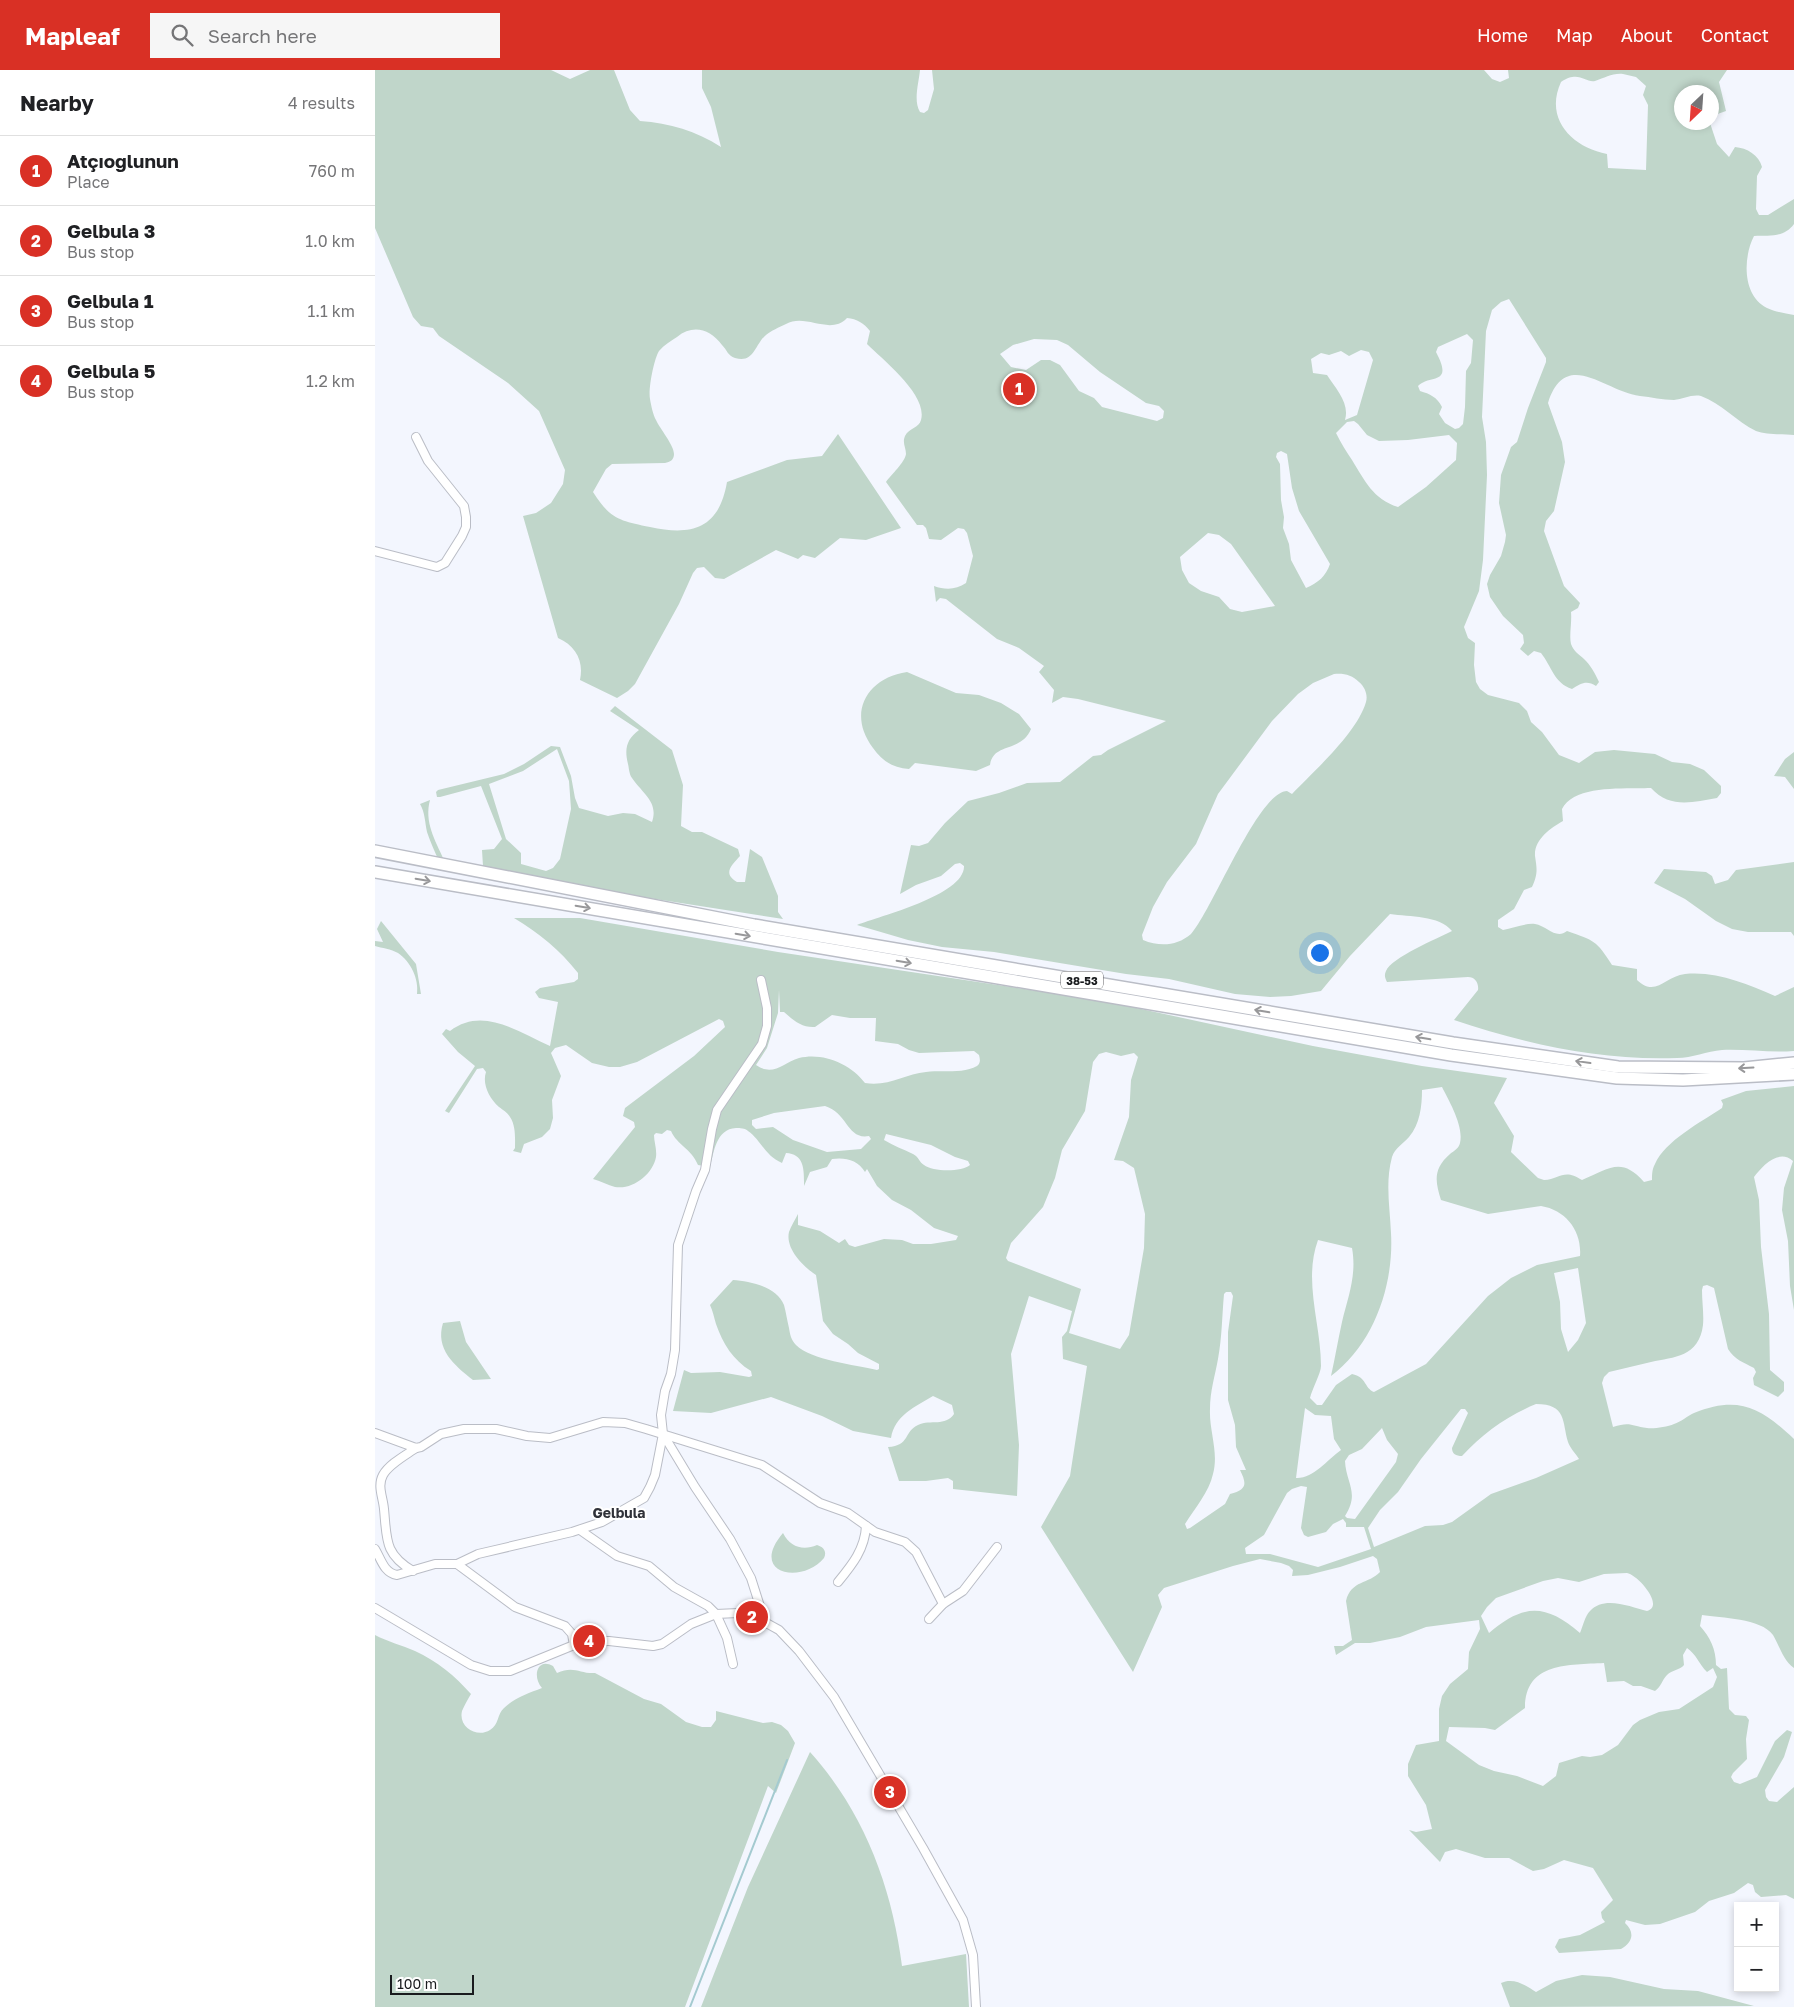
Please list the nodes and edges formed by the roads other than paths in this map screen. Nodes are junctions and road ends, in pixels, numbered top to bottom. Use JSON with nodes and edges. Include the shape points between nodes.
{"nodes":[{"id":1,"x":415,"y":437,"type":"dead end"},
{"id":2,"x":375,"y":551,"type":"edge"},
{"id":3,"x":375,"y":851,"type":"edge"},
{"id":4,"x":375,"y":872,"type":"edge"},
{"id":5,"x":761,"y":980,"type":"dead end"},
{"id":6,"x":1794,"y":1062,"type":"edge"},
{"id":7,"x":1794,"y":1074,"type":"edge"},
{"id":8,"x":375,"y":1433,"type":"edge"},
{"id":9,"x":663,"y":1434,"type":"junction"},
{"id":10,"x":416,"y":1448,"type":"junction"},
{"id":11,"x":866,"y":1526,"type":"junction"},
{"id":12,"x":580,"y":1530,"type":"junction"},
{"id":13,"x":997,"y":1547,"type":"dead end"},
{"id":14,"x":375,"y":1549,"type":"edge"},
{"id":15,"x":457,"y":1564,"type":"junction"},
{"id":16,"x":413,"y":1571,"type":"junction"},
{"id":17,"x":838,"y":1582,"type":"dead end"},
{"id":18,"x":943,"y":1604,"type":"junction"},
{"id":19,"x":375,"y":1608,"type":"edge"},
{"id":20,"x":716,"y":1614,"type":"junction"},
{"id":21,"x":929,"y":1618,"type":"dead end"},
{"id":22,"x":765,"y":1622,"type":"junction"},
{"id":23,"x":573,"y":1645,"type":"junction"},
{"id":24,"x":733,"y":1664,"type":"dead end"},
{"id":25,"x":976,"y":2007,"type":"edge"}],
"edges":[{"from":1,"to":2,"type":"street","via":[[428,461],[464,506],[466,527],[445,564],[437,567]]},
{"from":6,"to":3,"type":"highway","number":"38-53","one_way":true,"via":[[1744,1068],[1618,1067],[1453,1044],[754,925]]},
{"from":4,"to":7,"type":"highway","number":"38-53","one_way":true,"via":[[1451,1055],[1617,1078],[1683,1080]]},
{"from":5,"to":9,"type":"street","via":[[767,1008],[762,1044],[717,1110],[705,1170],[679,1245],[675,1350],[661,1414]]},
{"from":8,"to":10,"type":"street"},
{"from":9,"to":10,"type":"street","via":[[625,1423],[603,1422],[550,1438],[496,1429],[464,1428],[441,1434]]},
{"from":9,"to":11,"type":"street","via":[[762,1465],[820,1503],[848,1514]]},
{"from":9,"to":12,"type":"street","via":[[655,1475],[644,1498],[602,1522]]},
{"from":9,"to":22,"type":"street","via":[[731,1539],[751,1578]]},
{"from":10,"to":16,"type":"street","via":[[386,1471],[381,1482],[387,1544],[393,1555]]},
{"from":11,"to":17,"type":"street","via":[[866,1536],[856,1559]]},
{"from":11,"to":18,"type":"street","via":[[905,1542],[916,1552]]},
{"from":12,"to":15,"type":"street","via":[[478,1554]]},
{"from":12,"to":20,"type":"street","via":[[617,1556],[649,1566],[674,1587]]},
{"from":13,"to":18,"type":"street","via":[[963,1591]]},
{"from":14,"to":16,"type":"street","via":[[390,1573],[397,1575]]},
{"from":15,"to":16,"type":"street","via":[[435,1564]]},
{"from":15,"to":23,"type":"street","via":[[515,1607],[565,1626],[572,1634]]},
{"from":18,"to":21,"type":"street"},
{"from":19,"to":23,"type":"street","via":[[471,1666],[490,1671],[511,1671]]},
{"from":20,"to":22,"type":"street","via":[[738,1613]]},
{"from":20,"to":23,"type":"street","via":[[653,1646],[609,1641]]},
{"from":20,"to":24,"type":"street","via":[[727,1638]]},
{"from":22,"to":25,"type":"street","via":[[779,1630],[799,1651],[834,1697],[963,1920],[973,1955]]}]}
